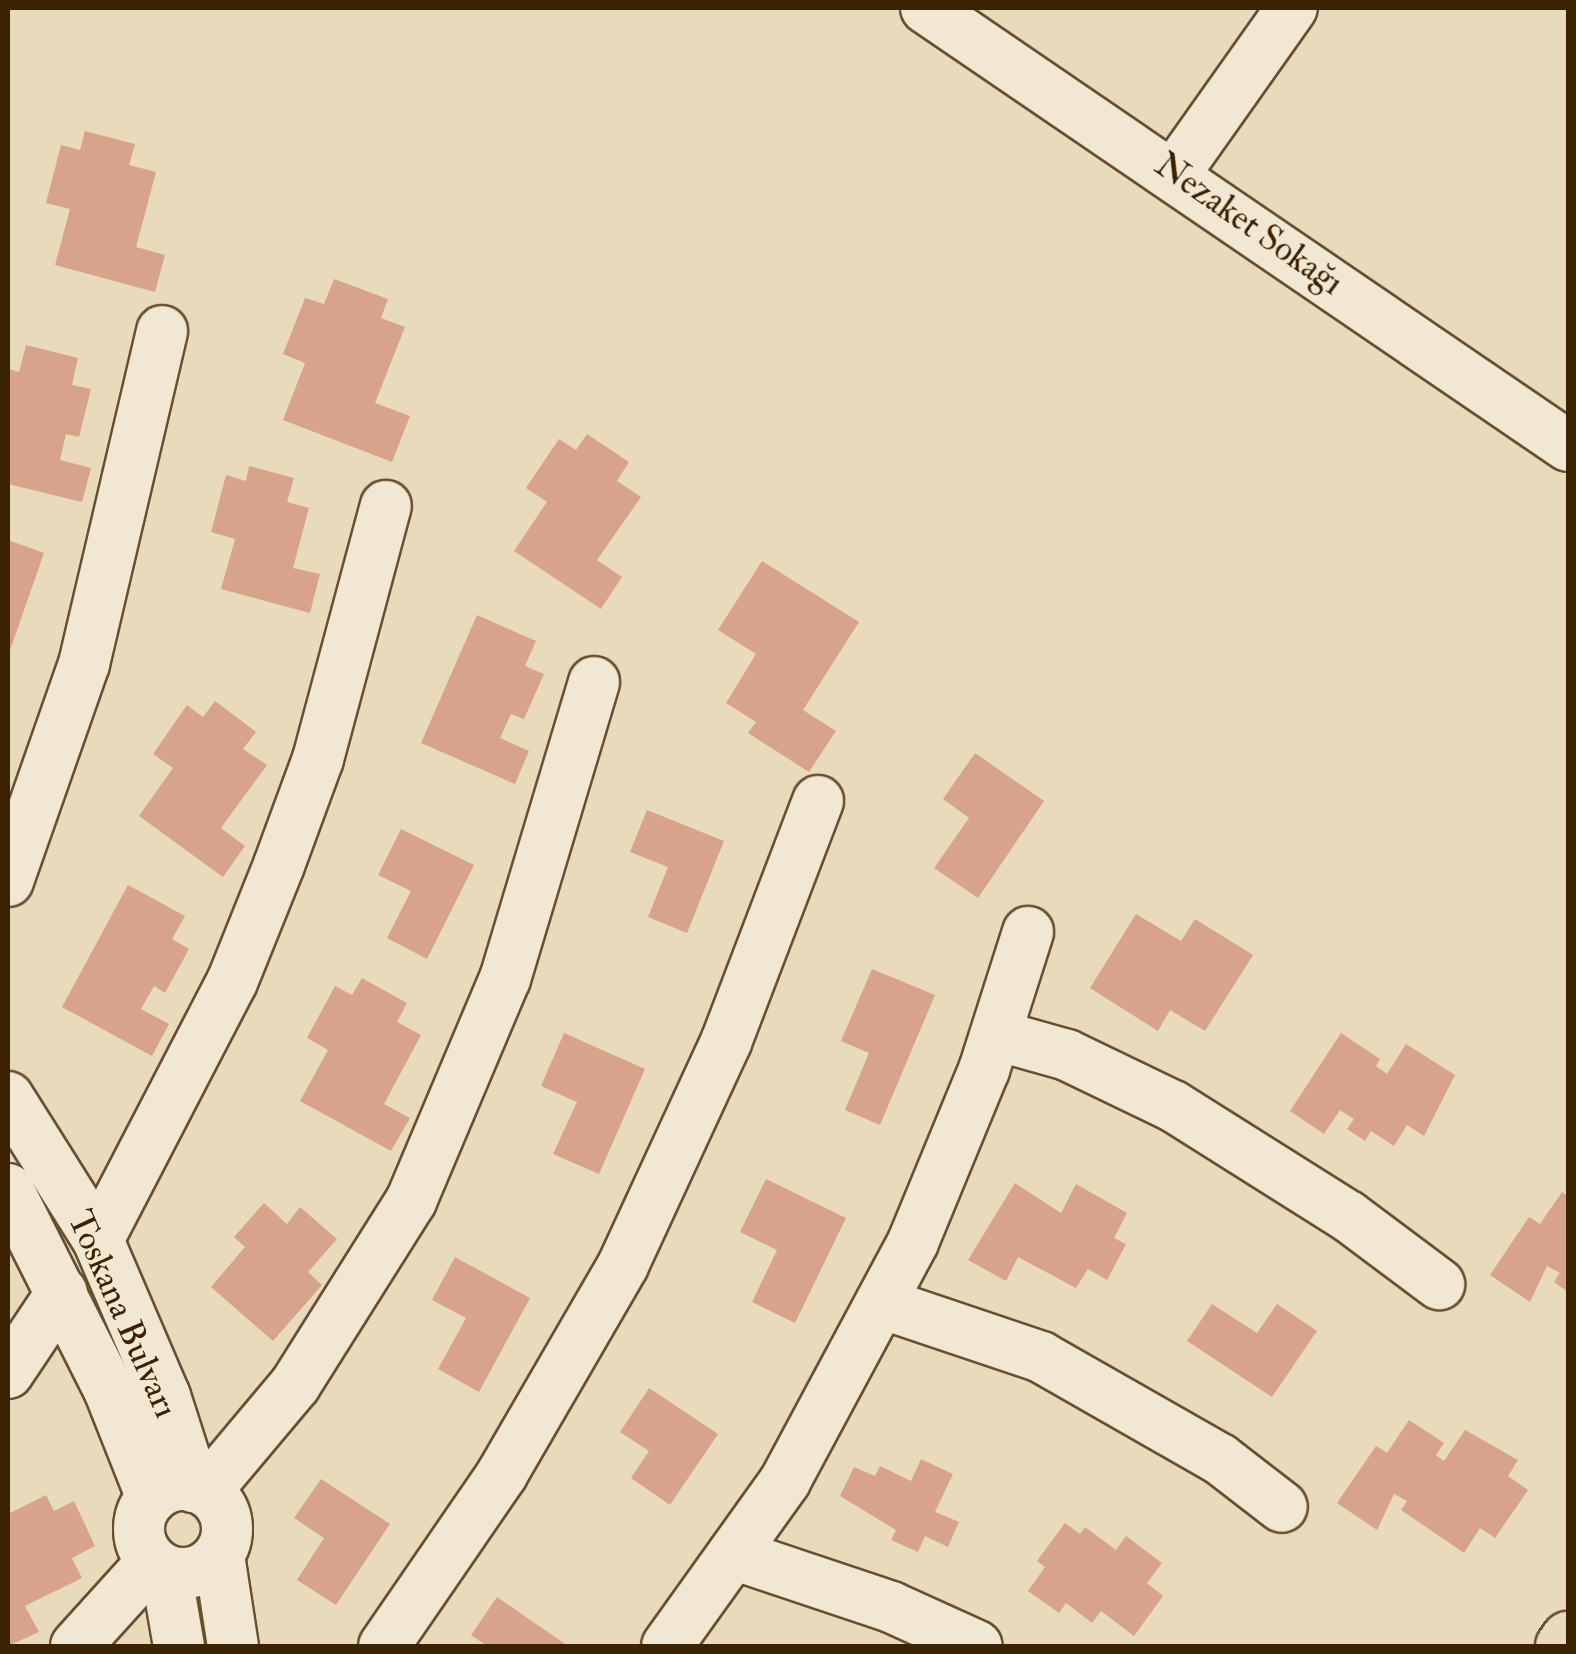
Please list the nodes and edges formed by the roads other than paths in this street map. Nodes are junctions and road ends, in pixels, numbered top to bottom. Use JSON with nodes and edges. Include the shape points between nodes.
{"nodes":[{"id":1,"x":926,"y":8,"type":"edge"},
{"id":2,"x":1292,"y":8,"type":"edge"},
{"id":3,"x":1175,"y":172,"type":"junction"},
{"id":4,"x":162,"y":331,"type":"dead end"},
{"id":5,"x":1568,"y":446,"type":"edge"},
{"id":6,"x":386,"y":506,"type":"dead end"},
{"id":7,"x":594,"y":682,"type":"dead end"},
{"id":8,"x":818,"y":801,"type":"dead end"},
{"id":9,"x":8,"y":881,"type":"edge"},
{"id":10,"x":1028,"y":932,"type":"dead end"},
{"id":11,"x":996,"y":1035,"type":"junction"},
{"id":12,"x":8,"y":1097,"type":"edge"},
{"id":13,"x":8,"y":1190,"type":"edge"},
{"id":14,"x":98,"y":1240,"type":"junction"},
{"id":15,"x":1439,"y":1284,"type":"dead end"},
{"id":16,"x":62,"y":1292,"type":"junction"},
{"id":17,"x":882,"y":1303,"type":"junction"},
{"id":18,"x":8,"y":1373,"type":"edge"},
{"id":19,"x":184,"y":1492,"type":"junction"},
{"id":20,"x":1282,"y":1507,"type":"dead end"},
{"id":21,"x":734,"y":1554,"type":"junction"},
{"id":22,"x":218,"y":1556,"type":"junction"},
{"id":23,"x":159,"y":1566,"type":"junction"},
{"id":24,"x":1568,"y":1639,"type":"edge"},
{"id":25,"x":76,"y":1646,"type":"edge"},
{"id":26,"x":179,"y":1646,"type":"edge"},
{"id":27,"x":233,"y":1646,"type":"edge"},
{"id":28,"x":384,"y":1646,"type":"edge"},
{"id":29,"x":667,"y":1646,"type":"edge"},
{"id":30,"x":976,"y":1646,"type":"edge"},
{"id":31,"x":1564,"y":1646,"type":"edge"}],
"edges":[{"from":1,"to":3,"type":"street","name":"Nezaket Sokağı"},
{"from":2,"to":3,"type":"street"},
{"from":3,"to":5,"type":"street","name":"Nezaket Sokağı"},
{"from":4,"to":9,"type":"street","via":[[84,664]]},
{"from":6,"to":14,"type":"street","via":[[318,759],[279,865],[232,982]]},
{"from":7,"to":19,"type":"street","via":[[505,979],[411,1201],[295,1386]]},
{"from":8,"to":28,"type":"street","via":[[726,1042],[623,1265],[532,1426]]},
{"from":10,"to":11,"type":"street"},
{"from":11,"to":15,"type":"street","via":[[1067,1055],[1172,1106],[1348,1216]]},
{"from":11,"to":17,"type":"street"},
{"from":12,"to":14,"type":"street","name":"Toskana Bulvarı"},
{"from":13,"to":16,"type":"street","name":"Toskana Bulvarı"},
{"from":14,"to":19,"type":"street","name":"Toskana Bulvarı","via":[[165,1396]]},
{"from":16,"to":18,"type":"street"},
{"from":16,"to":19,"type":"street","name":"Toskana Bulvarı"},
{"from":17,"to":20,"type":"street","via":[[1041,1357],[1220,1458]]},
{"from":17,"to":21,"type":"street","via":[[785,1480]]},
{"from":19,"to":22,"type":"street","name":"Toskana Bulvarı","via":[[224,1514]]},
{"from":19,"to":23,"type":"street","name":"Toskana Bulvarı","via":[[139,1524]]},
{"from":21,"to":29,"type":"street"},
{"from":21,"to":30,"type":"street","via":[[891,1607]]},
{"from":22,"to":23,"type":"street","via":[[195,1572]]},
{"from":22,"to":27,"type":"street","name":"Toskana Bulvarı"},
{"from":23,"to":25,"type":"street"},
{"from":23,"to":26,"type":"street","name":"Toskana Bulvarı"},
{"from":24,"to":31,"type":"main road"}]}
